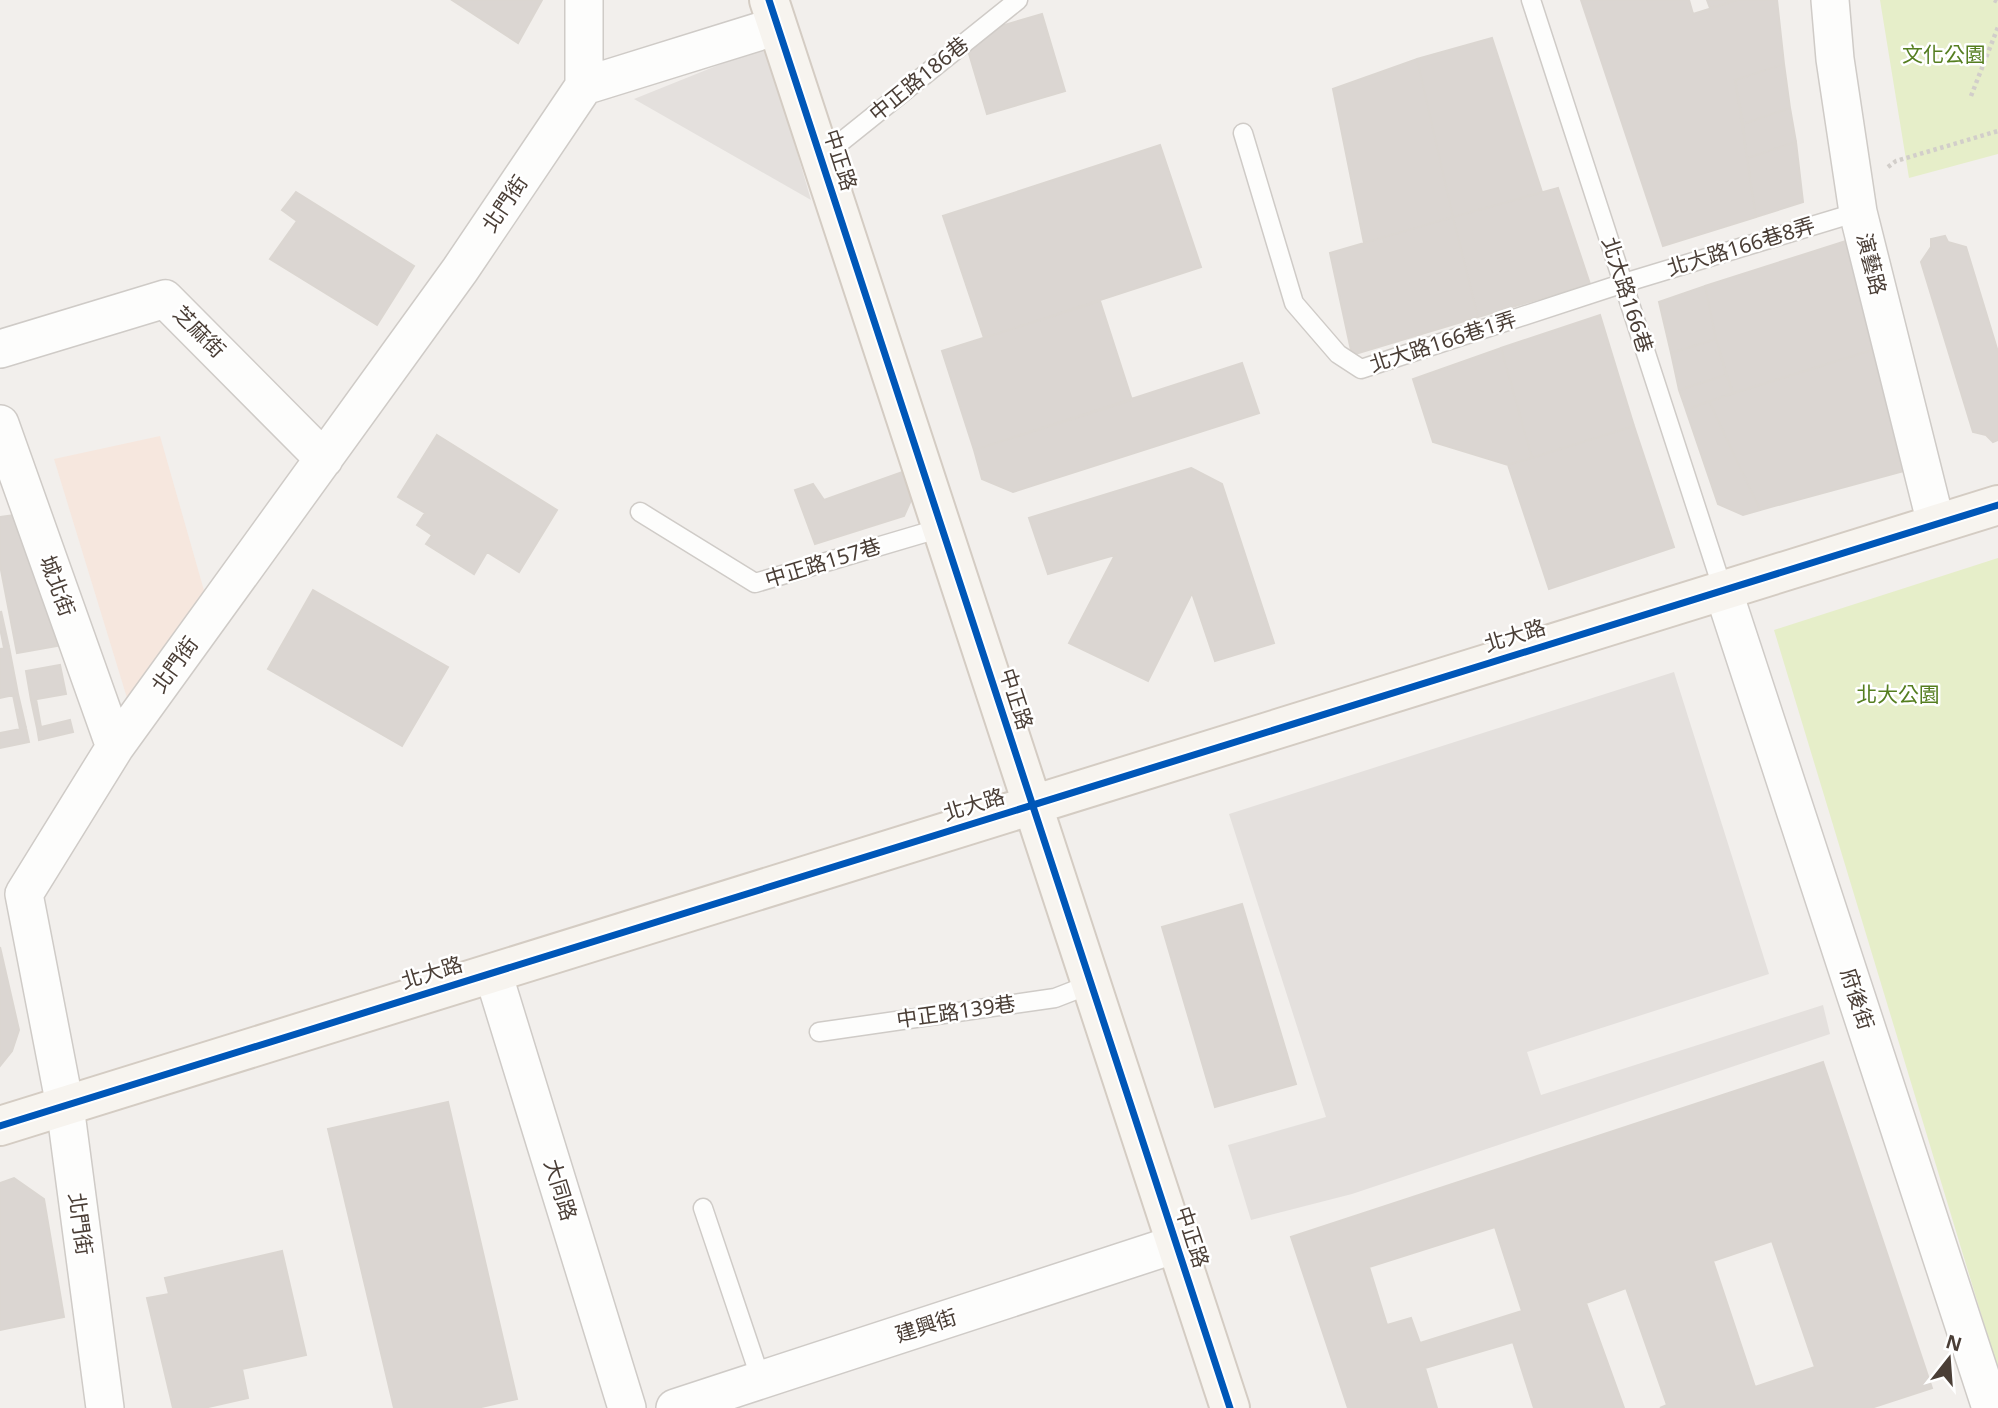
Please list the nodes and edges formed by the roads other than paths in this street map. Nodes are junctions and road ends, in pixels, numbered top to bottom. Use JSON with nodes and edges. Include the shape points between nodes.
{"nodes":[{"id":1,"x":584,"y":0,"type":"edge"},
{"id":2,"x":1018,"y":0,"type":"edge"},
{"id":3,"x":1531,"y":0,"type":"edge"},
{"id":4,"x":1830,"y":0,"type":"edge"},
{"id":5,"x":773,"y":13,"type":"edge"},
{"id":6,"x":584,"y":86,"type":"junction"},
{"id":7,"x":1243,"y":133,"type":"dead end"},
{"id":8,"x":821,"y":158,"type":"junction"},
{"id":9,"x":1857,"y":203,"type":"junction"},
{"id":10,"x":1623,"y":283,"type":"junction"},
{"id":11,"x":0,"y":349,"type":"edge"},
{"id":12,"x":0,"y":424,"type":"edge"},
{"id":13,"x":324,"y":459,"type":"junction"},
{"id":14,"x":1998,"y":505,"type":"edge"},
{"id":15,"x":640,"y":512,"type":"dead end"},
{"id":16,"x":1936,"y":524,"type":"junction"},
{"id":17,"x":941,"y":528,"type":"junction"},
{"id":18,"x":1723,"y":590,"type":"junction"},
{"id":19,"x":115,"y":747,"type":"junction"},
{"id":20,"x":1032,"y":805,"type":"junction"},
{"id":21,"x":12,"y":885,"type":"edge"},
{"id":22,"x":494,"y":973,"type":"junction"},
{"id":23,"x":1091,"y":984,"type":"junction"},
{"id":24,"x":819,"y":1032,"type":"dead end"},
{"id":25,"x":65,"y":1106,"type":"junction"},
{"id":26,"x":0,"y":1126,"type":"edge"},
{"id":27,"x":703,"y":1208,"type":"dead end"},
{"id":28,"x":1176,"y":1244,"type":"junction"},
{"id":29,"x":761,"y":1380,"type":"junction"},
{"id":30,"x":105,"y":1408,"type":"edge"},
{"id":31,"x":627,"y":1408,"type":"edge"},
{"id":32,"x":676,"y":1408,"type":"edge"},
{"id":33,"x":1230,"y":1408,"type":"edge"},
{"id":34,"x":1991,"y":1408,"type":"edge"}],
"edges":[{"from":1,"to":6,"type":"street"},
{"from":2,"to":8,"type":"lane","name":"中正路186巷"},
{"from":3,"to":10,"type":"lane","name":"北大路166巷"},
{"from":4,"to":9,"type":"street","name":"演藝路"},
{"from":5,"to":6,"type":"street"},
{"from":5,"to":8,"type":"street","name":"中正路"},
{"from":6,"to":13,"type":"street","name":"北門街"},
{"from":7,"to":10,"type":"lane","name":"北大路166巷1弄","via":[[1294,303],[1338,354],[1361,369]]},
{"from":8,"to":17,"type":"street","name":"中正路"},
{"from":9,"to":10,"type":"lane","name":"北大路166巷8弄"},
{"from":9,"to":16,"type":"street","name":"演藝路"},
{"from":10,"to":18,"type":"lane","name":"北大路166巷"},
{"from":11,"to":13,"type":"street","name":"芝麻街","via":[[165,299]]},
{"from":12,"to":19,"type":"street","name":"城北街"},
{"from":13,"to":19,"type":"street","name":"北門街"},
{"from":14,"to":16,"type":"street","name":"北大路"},
{"from":15,"to":17,"type":"lane","name":"中正路157巷","via":[[755,583]]},
{"from":16,"to":18,"type":"street","name":"北大路"},
{"from":17,"to":20,"type":"street","name":"中正路"},
{"from":18,"to":20,"type":"street","name":"北大路"},
{"from":18,"to":34,"type":"street","name":"府後街"},
{"from":19,"to":21,"type":"street","name":"北門街"},
{"from":20,"to":22,"type":"street","name":"北大路"},
{"from":20,"to":23,"type":"street","name":"中正路"},
{"from":21,"to":25,"type":"street","name":"北門街"},
{"from":22,"to":25,"type":"street","name":"北大路"},
{"from":22,"to":31,"type":"street","name":"大同路"},
{"from":23,"to":24,"type":"lane","name":"中正路139巷","via":[[1055,998]]},
{"from":23,"to":28,"type":"street","name":"中正路"},
{"from":25,"to":26,"type":"street","name":"北大路"},
{"from":25,"to":30,"type":"street","name":"北門街"},
{"from":27,"to":29,"type":"lane"},
{"from":28,"to":29,"type":"street","name":"建興街"},
{"from":28,"to":33,"type":"street","name":"中正路"},
{"from":29,"to":32,"type":"street","name":"建興街"}]}
